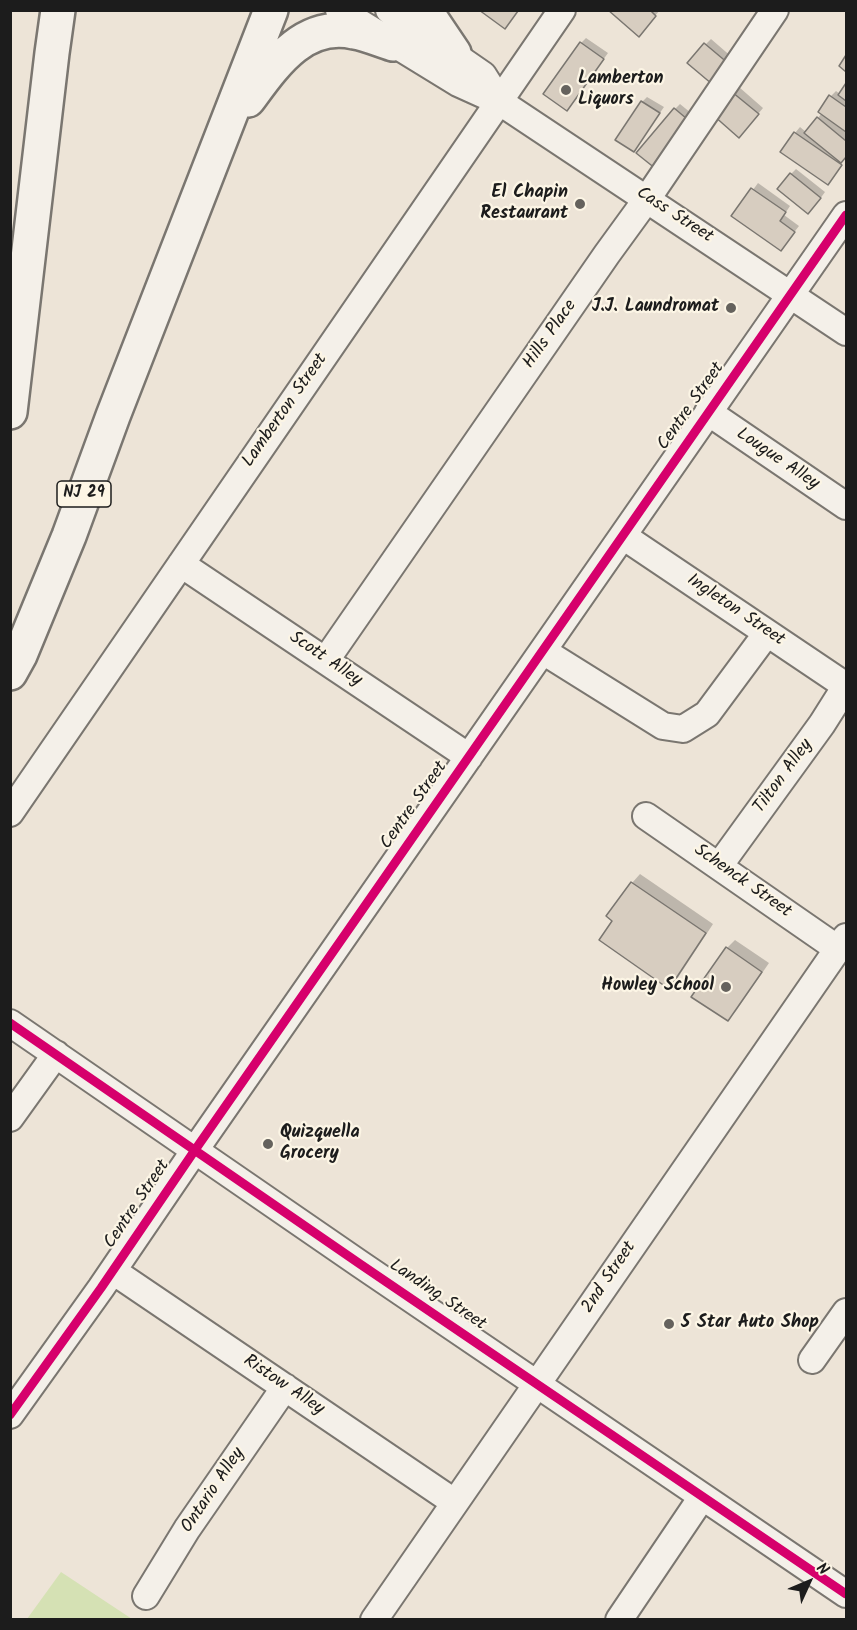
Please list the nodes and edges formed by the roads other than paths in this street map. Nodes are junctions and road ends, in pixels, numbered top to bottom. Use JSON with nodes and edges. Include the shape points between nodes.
{"nodes":[{"id":1,"x":44,"y":10,"type":"edge"},
{"id":2,"x":58,"y":10,"type":"edge"},
{"id":3,"x":271,"y":10,"type":"edge"},
{"id":4,"x":339,"y":10,"type":"edge"},
{"id":5,"x":389,"y":10,"type":"edge"},
{"id":6,"x":425,"y":10,"type":"edge"},
{"id":7,"x":562,"y":10,"type":"edge"},
{"id":8,"x":775,"y":10,"type":"edge"},
{"id":9,"x":393,"y":44,"type":"junction"},
{"id":10,"x":52,"y":53,"type":"junction"},
{"id":11,"x":454,"y":53,"type":"junction"},
{"id":12,"x":500,"y":102,"type":"junction"},
{"id":13,"x":222,"y":135,"type":"junction"},
{"id":14,"x":647,"y":199,"type":"junction"},
{"id":15,"x":846,"y":215,"type":"edge"},
{"id":16,"x":791,"y":294,"type":"junction"},
{"id":17,"x":846,"y":332,"type":"edge"},
{"id":18,"x":10,"y":412,"type":"edge"},
{"id":19,"x":708,"y":412,"type":"junction"},
{"id":20,"x":846,"y":506,"type":"edge"},
{"id":21,"x":623,"y":536,"type":"junction"},
{"id":22,"x":181,"y":564,"type":"junction"},
{"id":23,"x":767,"y":633,"type":"junction"},
{"id":24,"x":543,"y":651,"type":"junction"},
{"id":25,"x":326,"y":660,"type":"junction"},
{"id":26,"x":10,"y":673,"type":"edge"},
{"id":27,"x":846,"y":686,"type":"edge"},
{"id":28,"x":469,"y":757,"type":"junction"},
{"id":29,"x":10,"y":813,"type":"edge"},
{"id":30,"x":646,"y":816,"type":"dead end"},
{"id":31,"x":719,"y":866,"type":"junction"},
{"id":32,"x":843,"y":944,"type":"edge"},
{"id":33,"x":10,"y":1023,"type":"edge"},
{"id":34,"x":56,"y":1054,"type":"junction"},
{"id":35,"x":10,"y":1119,"type":"edge"},
{"id":36,"x":195,"y":1150,"type":"junction"},
{"id":37,"x":113,"y":1271,"type":"junction"},
{"id":38,"x":846,"y":1312,"type":"edge"},
{"id":39,"x":812,"y":1360,"type":"dead end"},
{"id":40,"x":537,"y":1384,"type":"junction"},
{"id":41,"x":285,"y":1387,"type":"junction"},
{"id":42,"x":10,"y":1415,"type":"edge"},
{"id":43,"x":702,"y":1497,"type":"junction"},
{"id":44,"x":454,"y":1502,"type":"junction"},
{"id":45,"x":846,"y":1594,"type":"edge"},
{"id":46,"x":146,"y":1596,"type":"dead end"},
{"id":47,"x":374,"y":1620,"type":"edge"},
{"id":48,"x":619,"y":1620,"type":"edge"}],
"edges":[{"from":1,"to":10,"type":"highway"},
{"from":2,"to":10,"type":"highway"},
{"from":3,"to":13,"type":"highway","number":"NJ 29"},
{"from":4,"to":9,"type":"street","name":"Cass Street"},
{"from":5,"to":11,"type":"street","name":"Cass Street"},
{"from":6,"to":11,"type":"highway"},
{"from":7,"to":12,"type":"street","name":"Lamberton Street"},
{"from":8,"to":14,"type":"street","name":"Hills Place"},
{"from":9,"to":12,"type":"street","name":"Cass Street","via":[[458,83]]},
{"from":9,"to":13,"type":"highway","via":[[353,31],[315,33],[295,44],[279,60]]},
{"from":10,"to":18,"type":"highway"},
{"from":11,"to":12,"type":"street","name":"Cass Street","via":[[483,75]]},
{"from":12,"to":14,"type":"street","name":"Cass Street"},
{"from":12,"to":22,"type":"street","name":"Lamberton Street"},
{"from":13,"to":26,"type":"highway","number":"NJ 29","via":[[69,536]]},
{"from":14,"to":16,"type":"street","name":"Cass Street"},
{"from":14,"to":25,"type":"street","name":"Hills Place"},
{"from":15,"to":16,"type":"street","name":"Centre Street"},
{"from":16,"to":17,"type":"street","name":"Cass Street"},
{"from":16,"to":19,"type":"street","name":"Centre Street"},
{"from":19,"to":20,"type":"street","name":"Lougue Alley"},
{"from":19,"to":21,"type":"street","name":"Centre Street"},
{"from":21,"to":23,"type":"street","name":"Ingleton Street"},
{"from":21,"to":24,"type":"street","name":"Centre Street"},
{"from":22,"to":25,"type":"street","name":"Scott Alley"},
{"from":22,"to":29,"type":"street","name":"Lamberton Street"},
{"from":23,"to":24,"type":"street","via":[[707,714],[683,729],[663,726]]},
{"from":23,"to":27,"type":"street","name":"Ingleton Street"},
{"from":24,"to":28,"type":"street","name":"Centre Street"},
{"from":25,"to":28,"type":"street","name":"Scott Alley"},
{"from":27,"to":31,"type":"street","name":"Tilton Alley"},
{"from":28,"to":36,"type":"street","name":"Centre Street"},
{"from":30,"to":31,"type":"street","name":"Schenck Street"},
{"from":31,"to":32,"type":"street","name":"Schenck Street"},
{"from":32,"to":40,"type":"street","name":"2nd Street"},
{"from":33,"to":34,"type":"street","name":"Landing Street"},
{"from":34,"to":35,"type":"street"},
{"from":34,"to":36,"type":"street","name":"Landing Street"},
{"from":36,"to":37,"type":"street","name":"Centre Street"},
{"from":36,"to":40,"type":"street","name":"Landing Street"},
{"from":37,"to":41,"type":"street","name":"Ristow Alley"},
{"from":37,"to":42,"type":"street","name":"Centre Street"},
{"from":38,"to":39,"type":"street"},
{"from":40,"to":43,"type":"street","name":"Landing Street"},
{"from":40,"to":44,"type":"street","name":"2nd Street"},
{"from":41,"to":44,"type":"street","name":"Ristow Alley"},
{"from":41,"to":46,"type":"street","name":"Ontario Alley"},
{"from":43,"to":45,"type":"street","name":"Landing Street"},
{"from":43,"to":48,"type":"street"},
{"from":44,"to":47,"type":"street","name":"2nd Street"}]}
